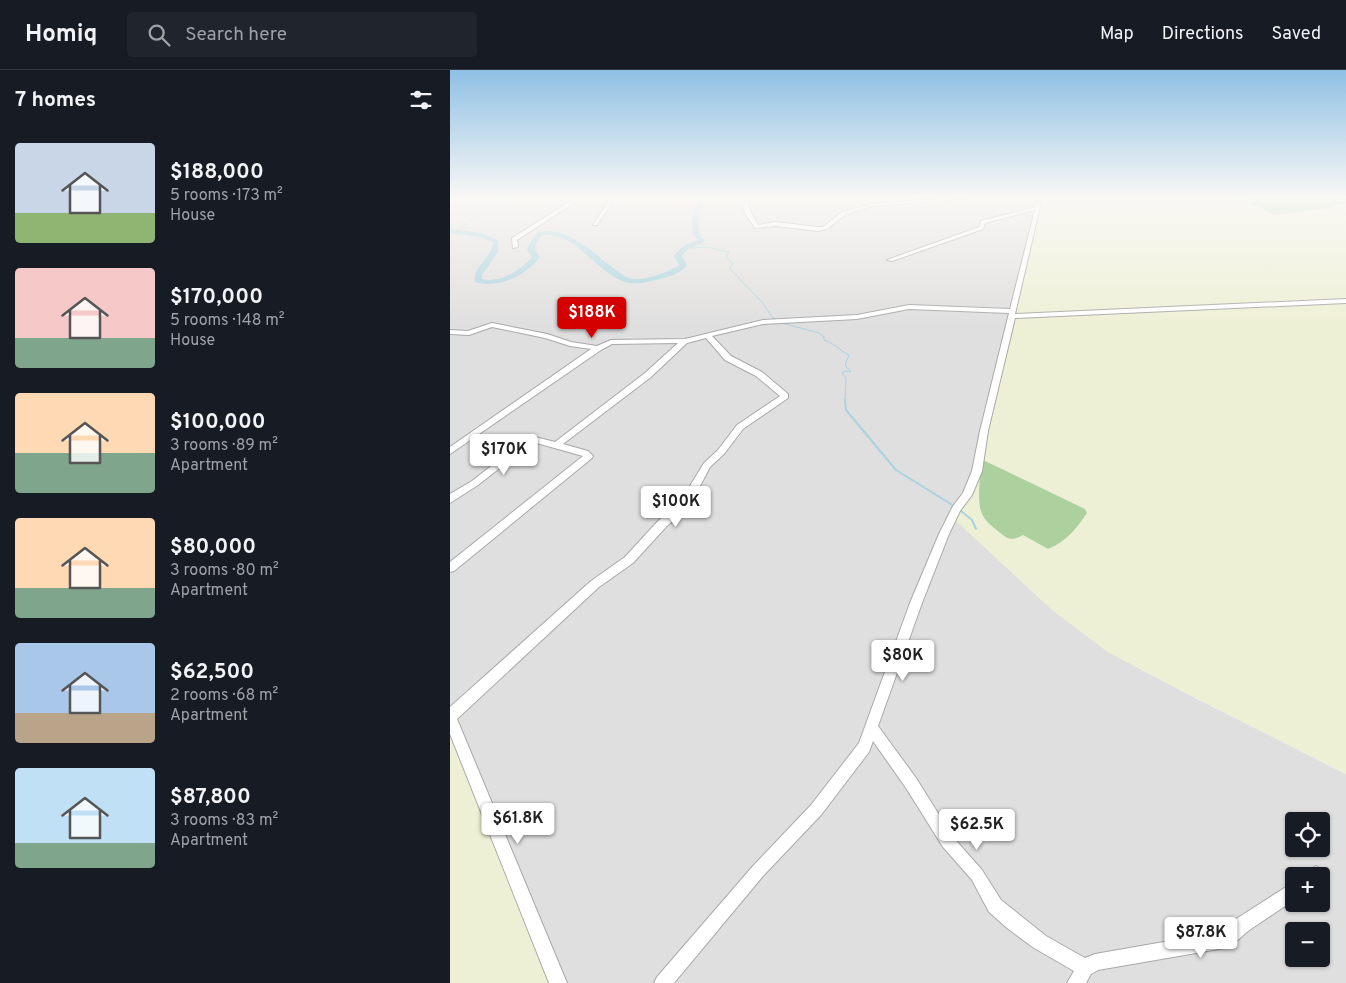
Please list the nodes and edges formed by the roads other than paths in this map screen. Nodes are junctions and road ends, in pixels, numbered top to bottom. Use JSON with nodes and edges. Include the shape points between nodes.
{"nodes":[{"id":1,"x":514,"y":241,"type":"edge"},
{"id":2,"x":945,"y":241,"type":"edge"},
{"id":3,"x":1028,"y":241,"type":"edge"},
{"id":4,"x":515,"y":247,"type":"dead end"},
{"id":5,"x":890,"y":260,"type":"dead end"},
{"id":6,"x":1346,"y":301,"type":"edge"},
{"id":7,"x":1013,"y":314,"type":"junction"},
{"id":8,"x":450,"y":332,"type":"edge"},
{"id":9,"x":708,"y":336,"type":"junction"},
{"id":10,"x":684,"y":341,"type":"junction"},
{"id":11,"x":598,"y":348,"type":"junction"},
{"id":12,"x":556,"y":445,"type":"junction"},
{"id":13,"x":450,"y":451,"type":"edge"},
{"id":14,"x":450,"y":499,"type":"edge"},
{"id":15,"x":450,"y":568,"type":"edge"},
{"id":16,"x":450,"y":717,"type":"edge"},
{"id":17,"x":872,"y":729,"type":"junction"},
{"id":18,"x":1285,"y":896,"type":"edge"},
{"id":19,"x":1085,"y":968,"type":"junction"},
{"id":20,"x":558,"y":983,"type":"edge"},
{"id":21,"x":663,"y":983,"type":"edge"},
{"id":22,"x":1076,"y":983,"type":"edge"}],
"edges":[{"from":1,"to":4,"type":"street"},
{"from":2,"to":5,"type":"street"},
{"from":3,"to":7,"type":"street"},
{"from":6,"to":7,"type":"street"},
{"from":7,"to":9,"type":"street","via":[[908,307],[857,317],[770,321]]},
{"from":7,"to":17,"type":"street","via":[[984,431],[978,471],[944,534]]},
{"from":8,"to":11,"type":"street","via":[[469,332],[492,325]]},
{"from":9,"to":10,"type":"street"},
{"from":9,"to":16,"type":"street","via":[[728,358],[759,374],[785,396],[735,432],[700,475],[695,486],[698,493],[662,524],[630,560],[595,584]]},
{"from":10,"to":11,"type":"street","via":[[622,341]]},
{"from":10,"to":12,"type":"street","via":[[648,375]]},
{"from":11,"to":13,"type":"street"},
{"from":12,"to":14,"type":"street","via":[[532,439]]},
{"from":12,"to":15,"type":"street","via":[[589,456]]},
{"from":16,"to":20,"type":"street"},
{"from":17,"to":19,"type":"street","via":[[948,842],[977,875],[995,906],[1040,942]]},
{"from":17,"to":21,"type":"street","via":[[850,768],[816,810],[758,870]]},
{"from":18,"to":19,"type":"street","via":[[1225,940],[1114,958]]},
{"from":19,"to":22,"type":"street"}]}
